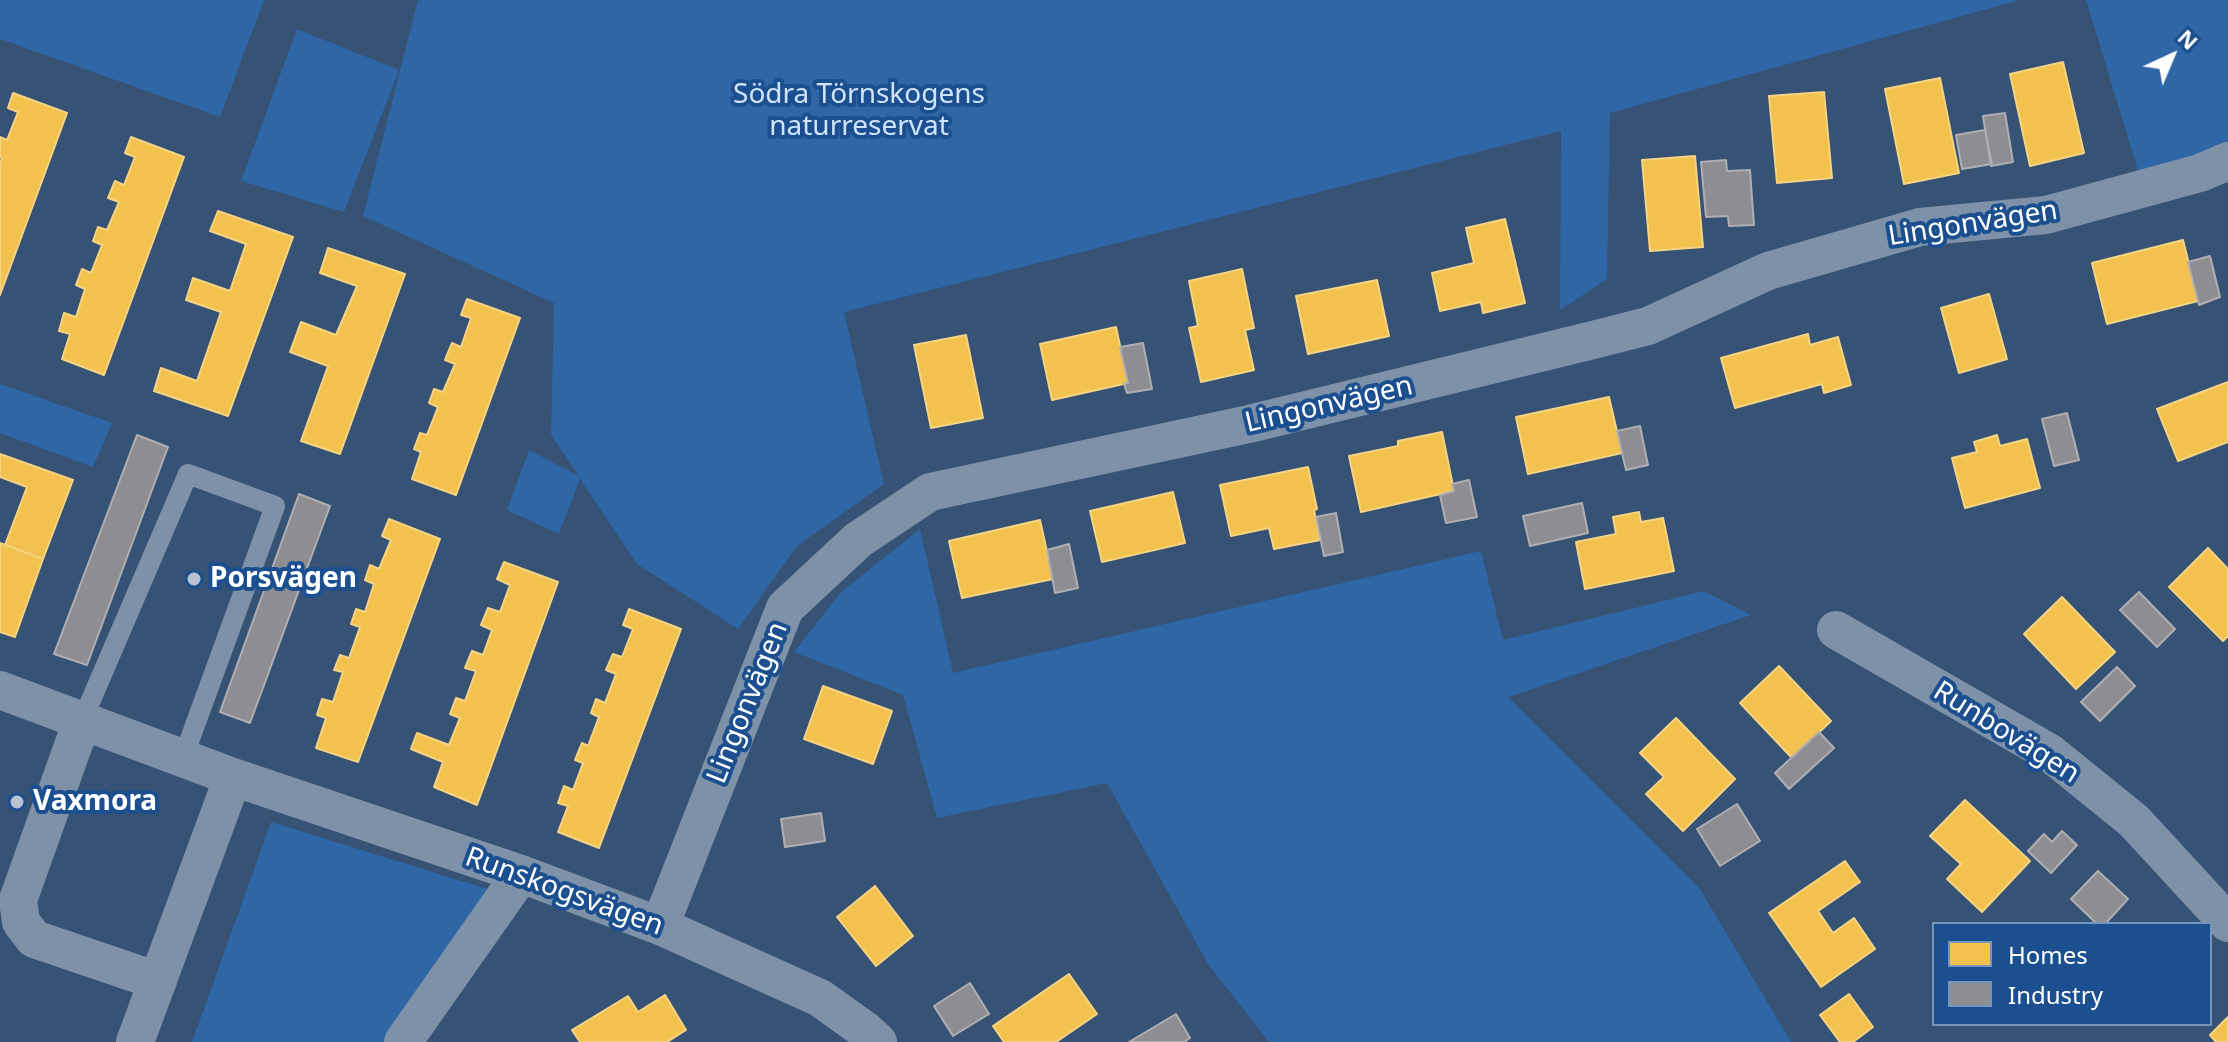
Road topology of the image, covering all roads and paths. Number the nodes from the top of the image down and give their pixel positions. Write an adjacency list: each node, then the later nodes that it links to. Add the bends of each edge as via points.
1 (2228, 161): 9 (street, Lingonvägen, via 2046,215 1920,227 1768,271 1648,326 1607,337 1249,424 930,492 858,540 785,608)
2 (1836, 630): 8 (street, Runbovägen, via 2050,753 2134,821)
3 (0, 690): 4 (street)
4 (82, 721): 5 (street); 5 (lane, via 188,474 217,484 275,506); 10 (street, via 18,900 21,922 34,939)
5 (183, 758): 6 (street)
6 (233, 777): 7 (street, Runskogsvägen); 10 (street)
7 (521, 874): 9 (street, Runskogsvägen); 12 (street)
8 (2228, 923)
9 (660, 926): 13 (street, Runskogsvägen, via 820,998)
10 (158, 981): 11 (street)
11 (135, 1042)
12 (403, 1042)
13 (878, 1042)

